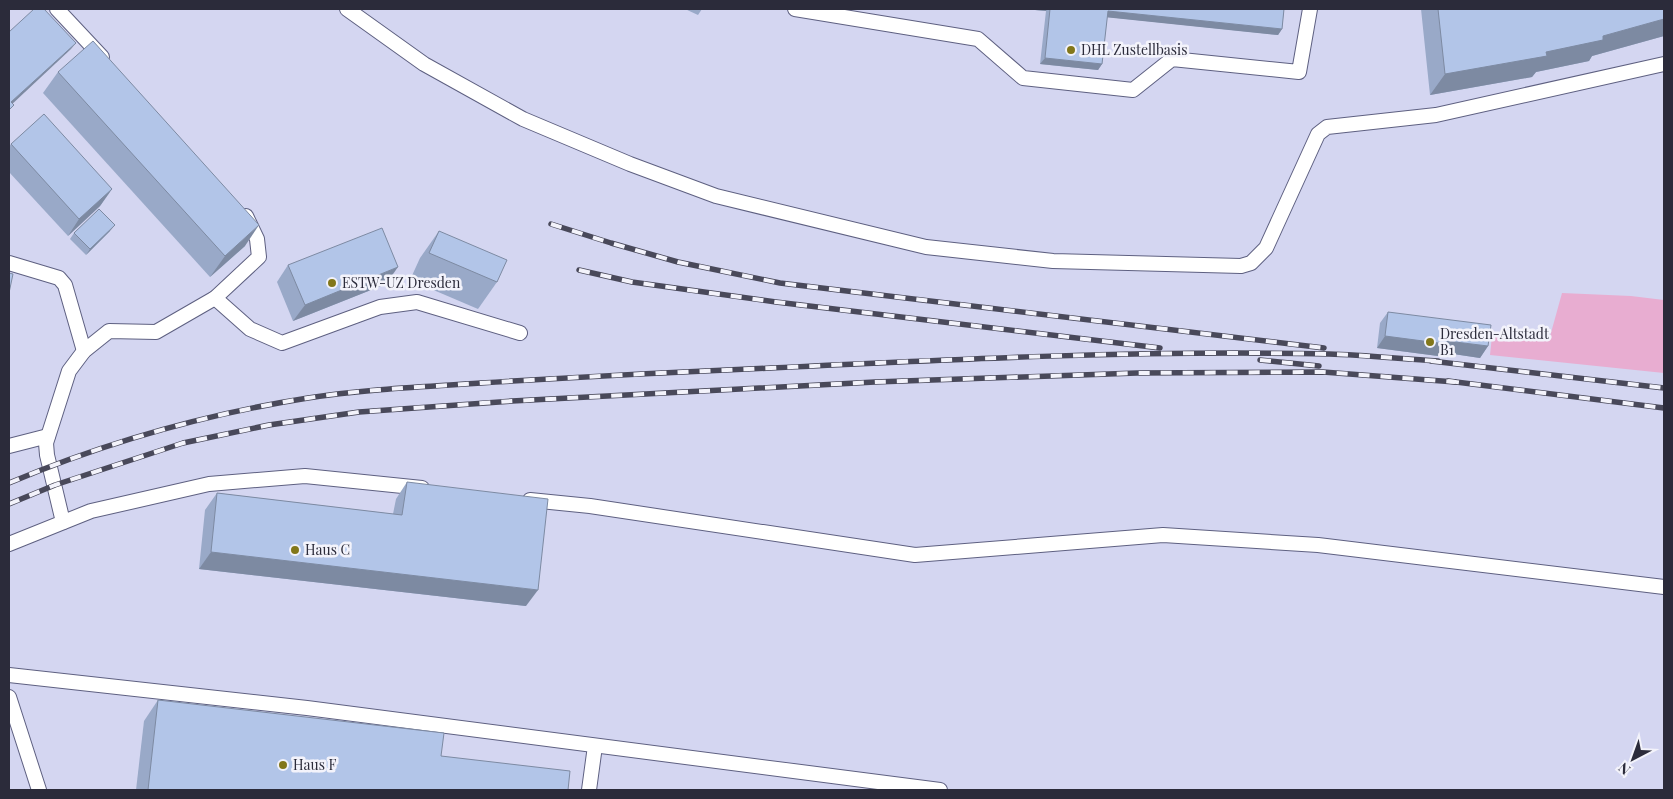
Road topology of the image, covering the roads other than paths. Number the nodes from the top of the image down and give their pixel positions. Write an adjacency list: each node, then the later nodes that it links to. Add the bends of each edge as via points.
1 (57, 9): 6 (lane)
2 (347, 9): 5 (lane, via 424,64 523,119 716,196 926,247 1053,261 1241,266 1251,263 1266,248 1318,134 1327,127 1436,115)
3 (795, 9): 4 (lane, via 978,38 1023,78 1133,90 1172,59 1299,72)
4 (1310, 9)
5 (1664, 64)
6 (111, 67)
7 (238, 205): 9 (lane, via 257,239 259,257)
8 (9, 263): 11 (lane, via 59,278)
9 (215, 298): 10 (lane, via 250,329 282,343 380,307 417,302); 11 (lane, via 156,332 109,331)
10 (520, 333)
11 (84, 351): 12 (lane, via 69,371)
12 (48, 436): 13 (lane); 16 (lane, via 47,455)
13 (9, 446)
14 (432, 489): 16 (lane, via 305,476 209,484 91,511)
15 (521, 499): 18 (lane, via 590,506 915,555 1163,536 1318,545)
16 (63, 522): 17 (lane)
17 (9, 544)
18 (1664, 587)
19 (9, 675): 21 (lane, via 307,708)
20 (9, 697): 22 (lane)
21 (595, 746): 23 (lane); 24 (lane)
22 (39, 790)
23 (589, 790)
24 (940, 790)

